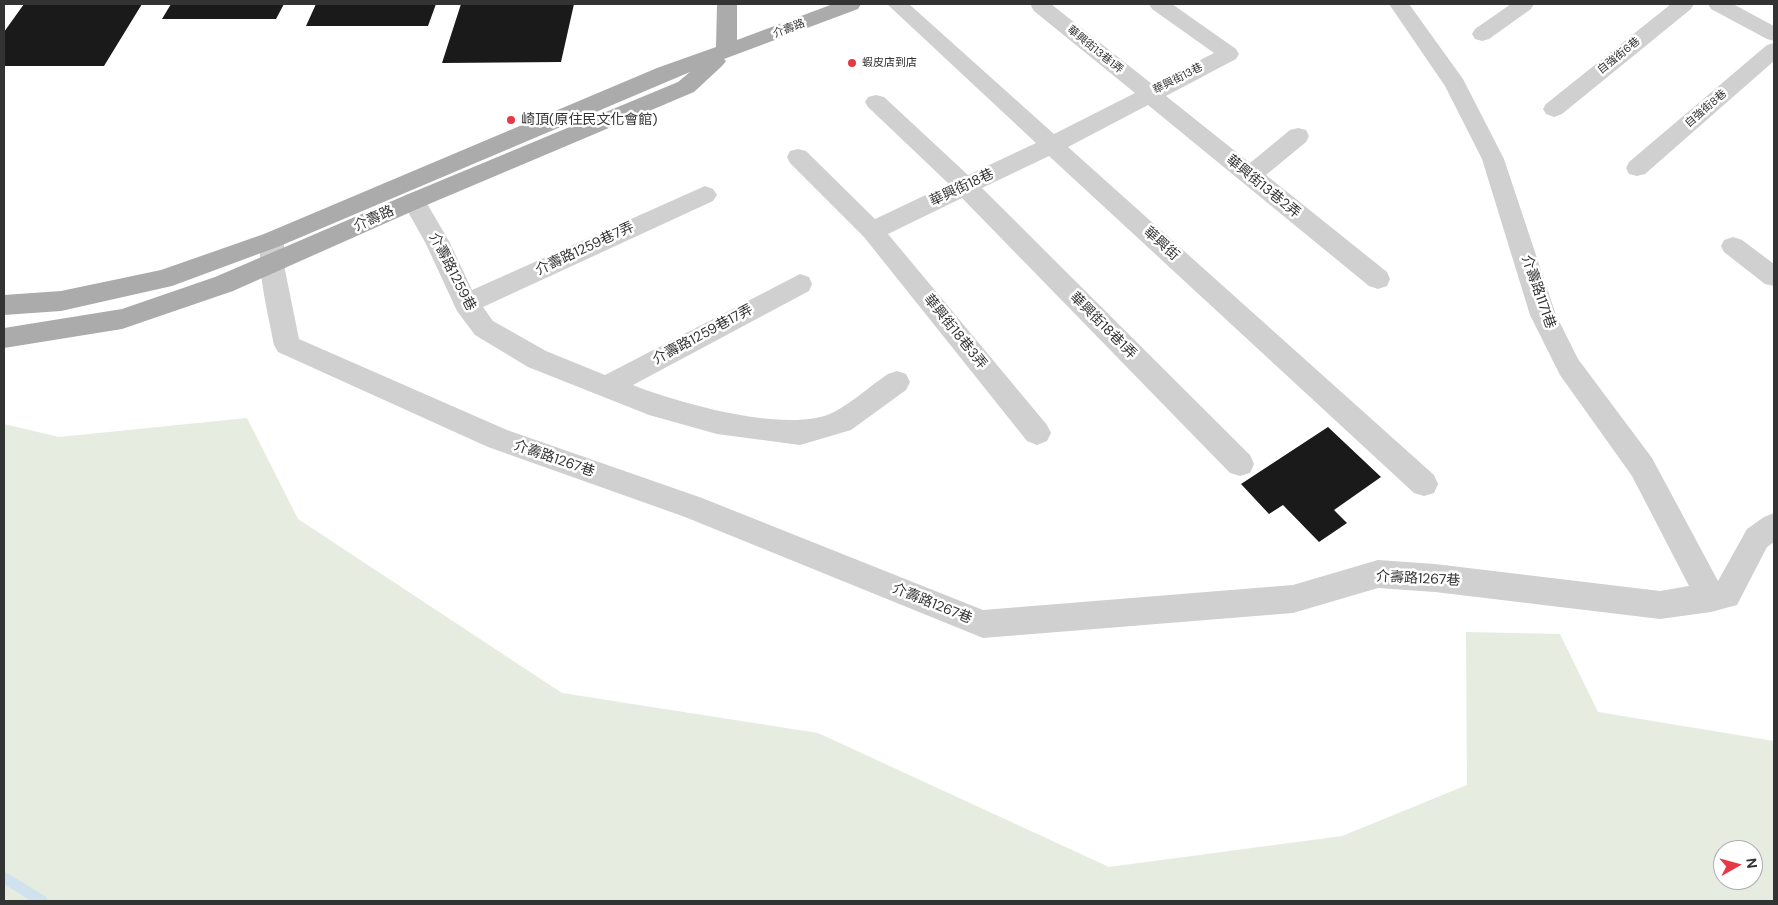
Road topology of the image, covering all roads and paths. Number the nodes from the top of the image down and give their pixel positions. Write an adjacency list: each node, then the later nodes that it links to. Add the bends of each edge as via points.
1 (726, 4): 13 (main road)
2 (851, 4): 13 (main road, 介壽路)
3 (897, 4): 18 (street, 華興街)
4 (1159, 4): 14 (street, 華興街13巷, via 1229,54)
5 (1399, 4): 40 (street, 介壽路1171巷, via 1455,84 1493,159 1543,315 1569,367 1642,467)
6 (1524, 4): 10 (street)
7 (1684, 4): 16 (street, 自強街6巷)
8 (1718, 4): 11 (street)
9 (1041, 6): 14 (street, 華興街13巷1弄)
10 (1482, 34)
11 (1774, 34)
12 (1774, 50): 20 (street, 自強街8巷)
13 (726, 52): 24 (main road, 介壽路, via 686,87); 27 (main road, 介壽路, via 665,73)
14 (1149, 94): 18 (street, 華興街13巷); 21 (street, 華興街13巷2弄)
15 (876, 102): 22 (street, 華興街18巷1弄)
16 (1554, 109)
17 (1298, 136): 21 (street)
18 (1052, 145): 22 (street, 華興街18巷); 38 (street, 華興街)
19 (798, 157): 25 (street, 華興街18巷3弄)
20 (1637, 168)
21 (1250, 176): 29 (street, 華興街13巷2弄)
22 (966, 187): 25 (street, 華興街18巷); 37 (street, 華興街18巷1弄)
23 (705, 195): 31 (street, 介壽路1259巷7弄)
24 (414, 201): 27 (main road, 介壽路); 31 (street, 介壽路1259巷)
25 (872, 231): 36 (street, 華興街18巷3弄)
26 (1733, 246): 28 (street)
27 (272, 252): 32 (main road, 介壽路, via 61,302); 33 (main road, 介壽路, via 224,284 122,319); 40 (street, 介壽路1267巷, via 287,346 498,439 692,507 983,624 1293,599 1378,574 1660,605)
28 (1774, 277)
29 (1378, 278)
30 (800, 284): 35 (street, 介壽路1259巷17弄)
31 (466, 304): 35 (street, 介壽路1259巷, via 484,328 537,359)
32 (4, 305)
33 (4, 338)
34 (897, 382): 35 (street, 介壽路1259巷, via 842,422 800,433 717,423 658,407)
35 (606, 386)
36 (1038, 433)
37 (1240, 464)
38 (1424, 484)
39 (1774, 526): 40 (street, 介壽路1267巷, via 1757,538 1726,595)
40 (1711, 598)

